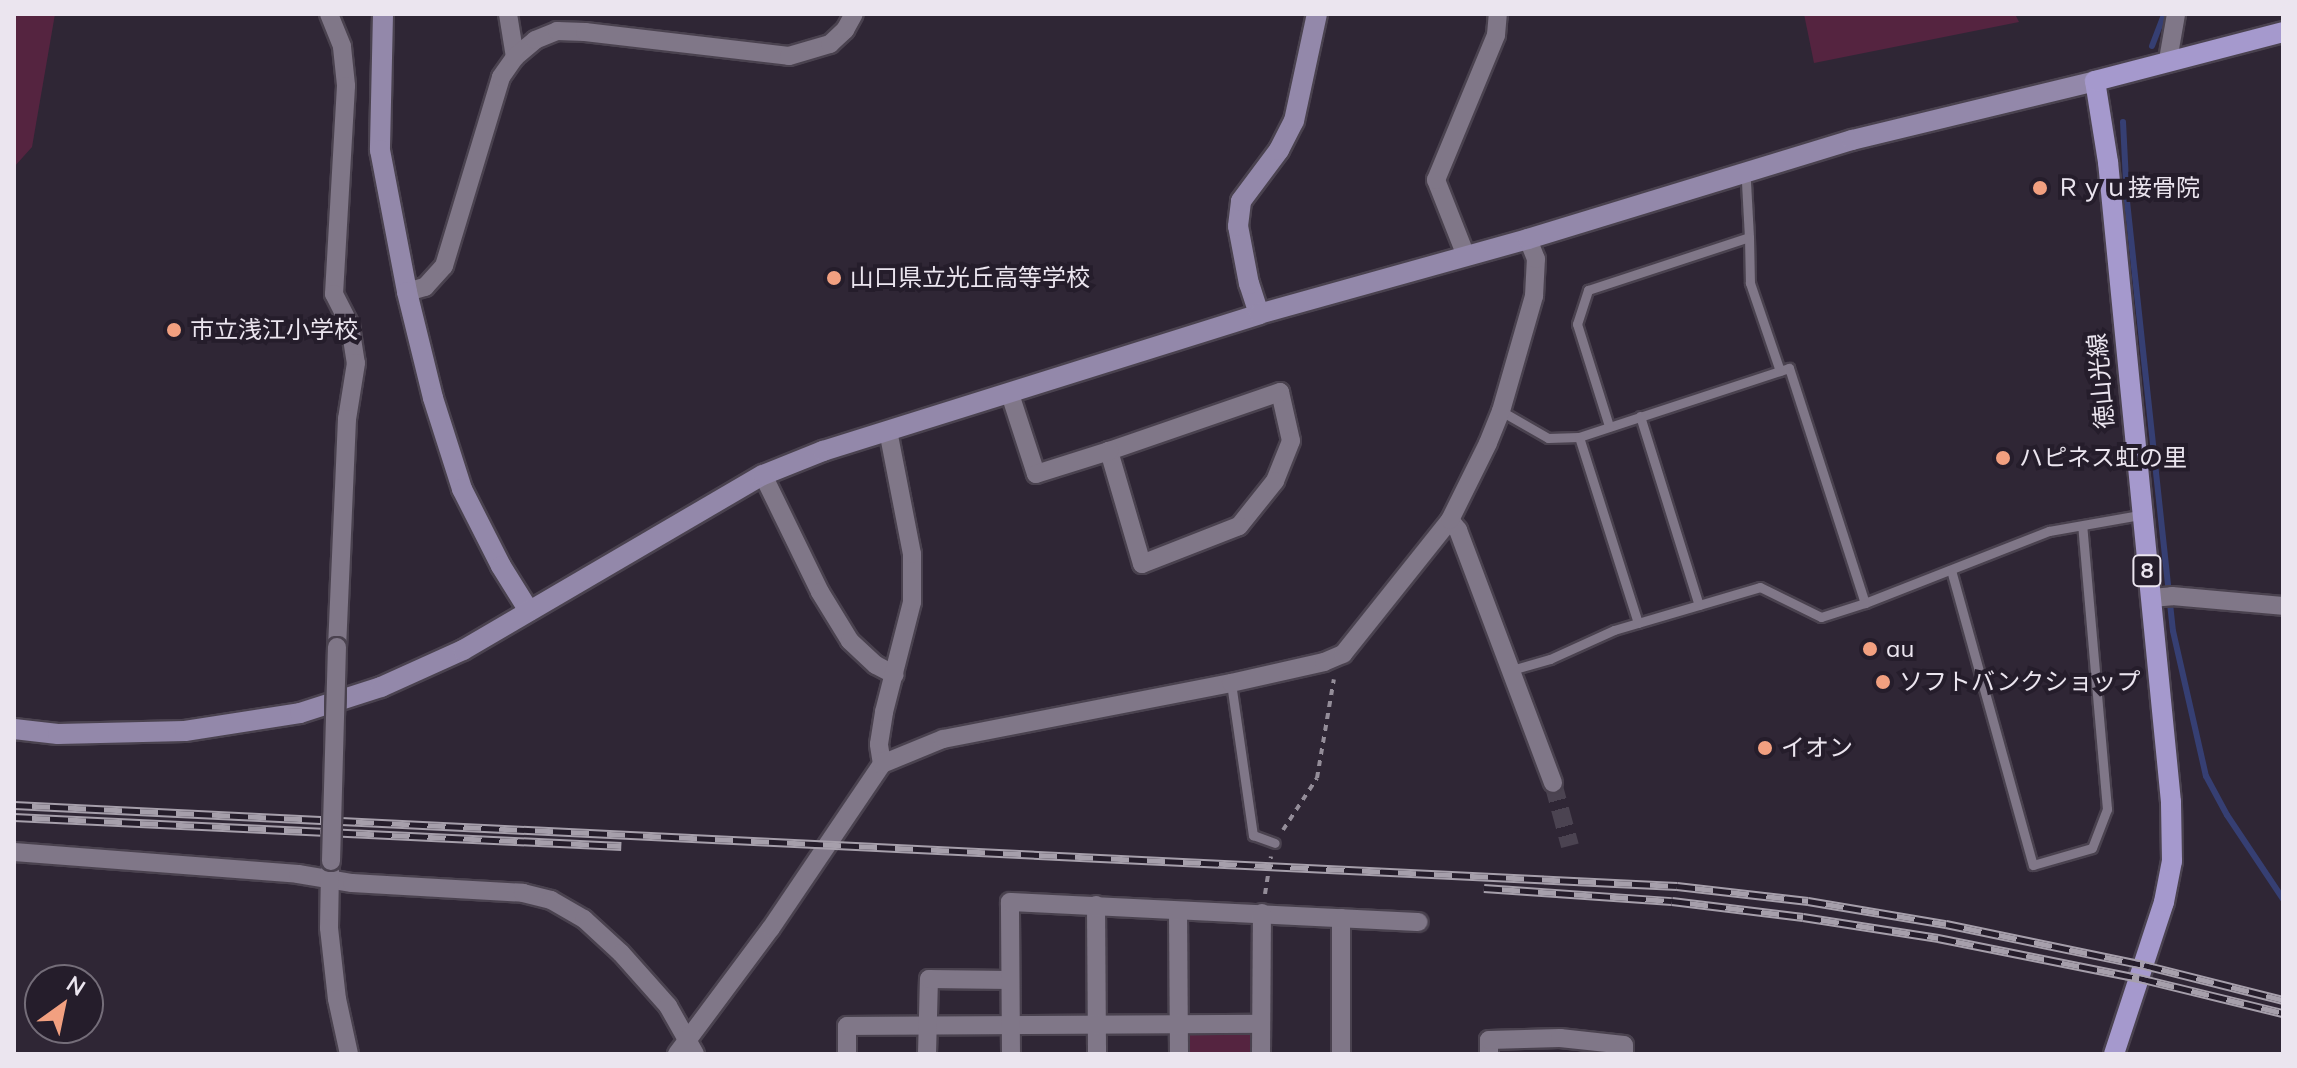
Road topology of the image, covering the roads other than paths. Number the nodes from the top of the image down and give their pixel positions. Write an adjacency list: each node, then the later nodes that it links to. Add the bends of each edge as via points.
1 (329, 14): 45 (street, bridge, via 342,47 346,86 334,294 350,326 356,363 347,419)
2 (383, 14): 16 (street, via 380,150)
3 (508, 14): 9 (street)
4 (854, 14): 9 (street, via 830,44 789,56 557,31)
5 (1317, 14): 17 (street, via 1294,121 1241,201 1238,226)
6 (1498, 14): 15 (street, via 1496,35 1436,180)
7 (2176, 14): 10 (street)
8 (2283, 32): 10 (main road)
9 (515, 57): 16 (street, via 501,77 444,266 425,287)
10 (2168, 60): 11 (main road)
11 (2095, 81): 14 (street, via 1852,140); 27 (main road, 徳山光線 / 8, via 2108,162)
12 (1746, 182): 13 (lane)
13 (1749, 237): 18 (lane, via 1750,283); 22 (lane, via 1588,290 1577,324)
14 (1528, 239): 15 (street); 20 (street, via 1536,259 1534,296)
15 (1466, 256): 17 (street)
16 (407, 292): 35 (street, via 462,489)
17 (1259, 314): 19 (street)
18 (1780, 371): 21 (lane); 32 (lane, via 1789,368)
19 (1010, 394): 23 (street); 25 (street, via 1036,474)
20 (1501, 411): 24 (lane, via 1548,438); 28 (street)
21 (1640, 416): 22 (lane); 33 (lane)
22 (1609, 426): 24 (lane)
23 (888, 431): 26 (street); 38 (street, via 912,554 912,602)
24 (1579, 437): 36 (lane)
25 (1109, 451): 25 (street, via 1280,392 1291,441 1275,481 1239,526 1142,564)
26 (763, 475): 35 (street); 38 (street, via 850,641)
27 (2140, 515): 29 (lane); 31 (main road, 徳山光線 / 8)
28 (1450, 520): 37 (street); 39 (street, via 1343,654)
29 (2082, 526): 30 (lane, via 2049,531); 30 (lane, via 2107,809 2092,848 2033,865)
30 (1951, 570): 32 (lane)
31 (2151, 598): 34 (street); 68 (main road, 徳山光線 / 8, via 2168,754 2172,861 2164,902)
32 (1865, 603): 33 (lane, via 1821,617 1760,587)
33 (1699, 605): 36 (lane)
34 (2283, 606)
35 (529, 611): 40 (street, via 463,650 381,687 300,713 185,731 58,734)
36 (1638, 623): 37 (lane)
37 (1508, 671): 42 (street)
38 (895, 675): 41 (street, via 879,744)
39 (1231, 683): 41 (street, via 943,739); 43 (lane, via 1253,835)
40 (14, 729)
41 (882, 764): 57 (street)
42 (1553, 783)
43 (1275, 843)
44 (14, 852): 45 (street, via 298,874)
45 (330, 870): 57 (street, via 462,892 523,893 551,900 584,919 621,953 668,1006); 58 (street, via 337,999)
46 (1096, 905): 47 (street); 51 (street, via 1010,902); 54 (street)
47 (1178, 911): 48 (street); 52 (street)
48 (1262, 913): 49 (street); 53 (street)
49 (1341, 918): 50 (street); 65 (street)
50 (1419, 922)
51 (1010, 980): 55 (street); 56 (street, via 929,979)
52 (1179, 1024): 53 (street); 54 (street); 63 (street)
53 (1261, 1024): 64 (street)
54 (1098, 1026): 55 (street); 62 (street)
55 (1011, 1027): 56 (street); 61 (street)
56 (927, 1028): 59 (street, via 847,1026); 60 (street)
57 (687, 1050)
58 (349, 1054)
59 (847, 1054)
60 (927, 1054)
61 (1011, 1054)
62 (1097, 1054)
63 (1179, 1054)
64 (1261, 1054)
65 (1341, 1054)
66 (1489, 1054): 67 (street, via 1489,1040 1560,1038 1624,1045)
67 (1624, 1054)
68 (2114, 1054)

